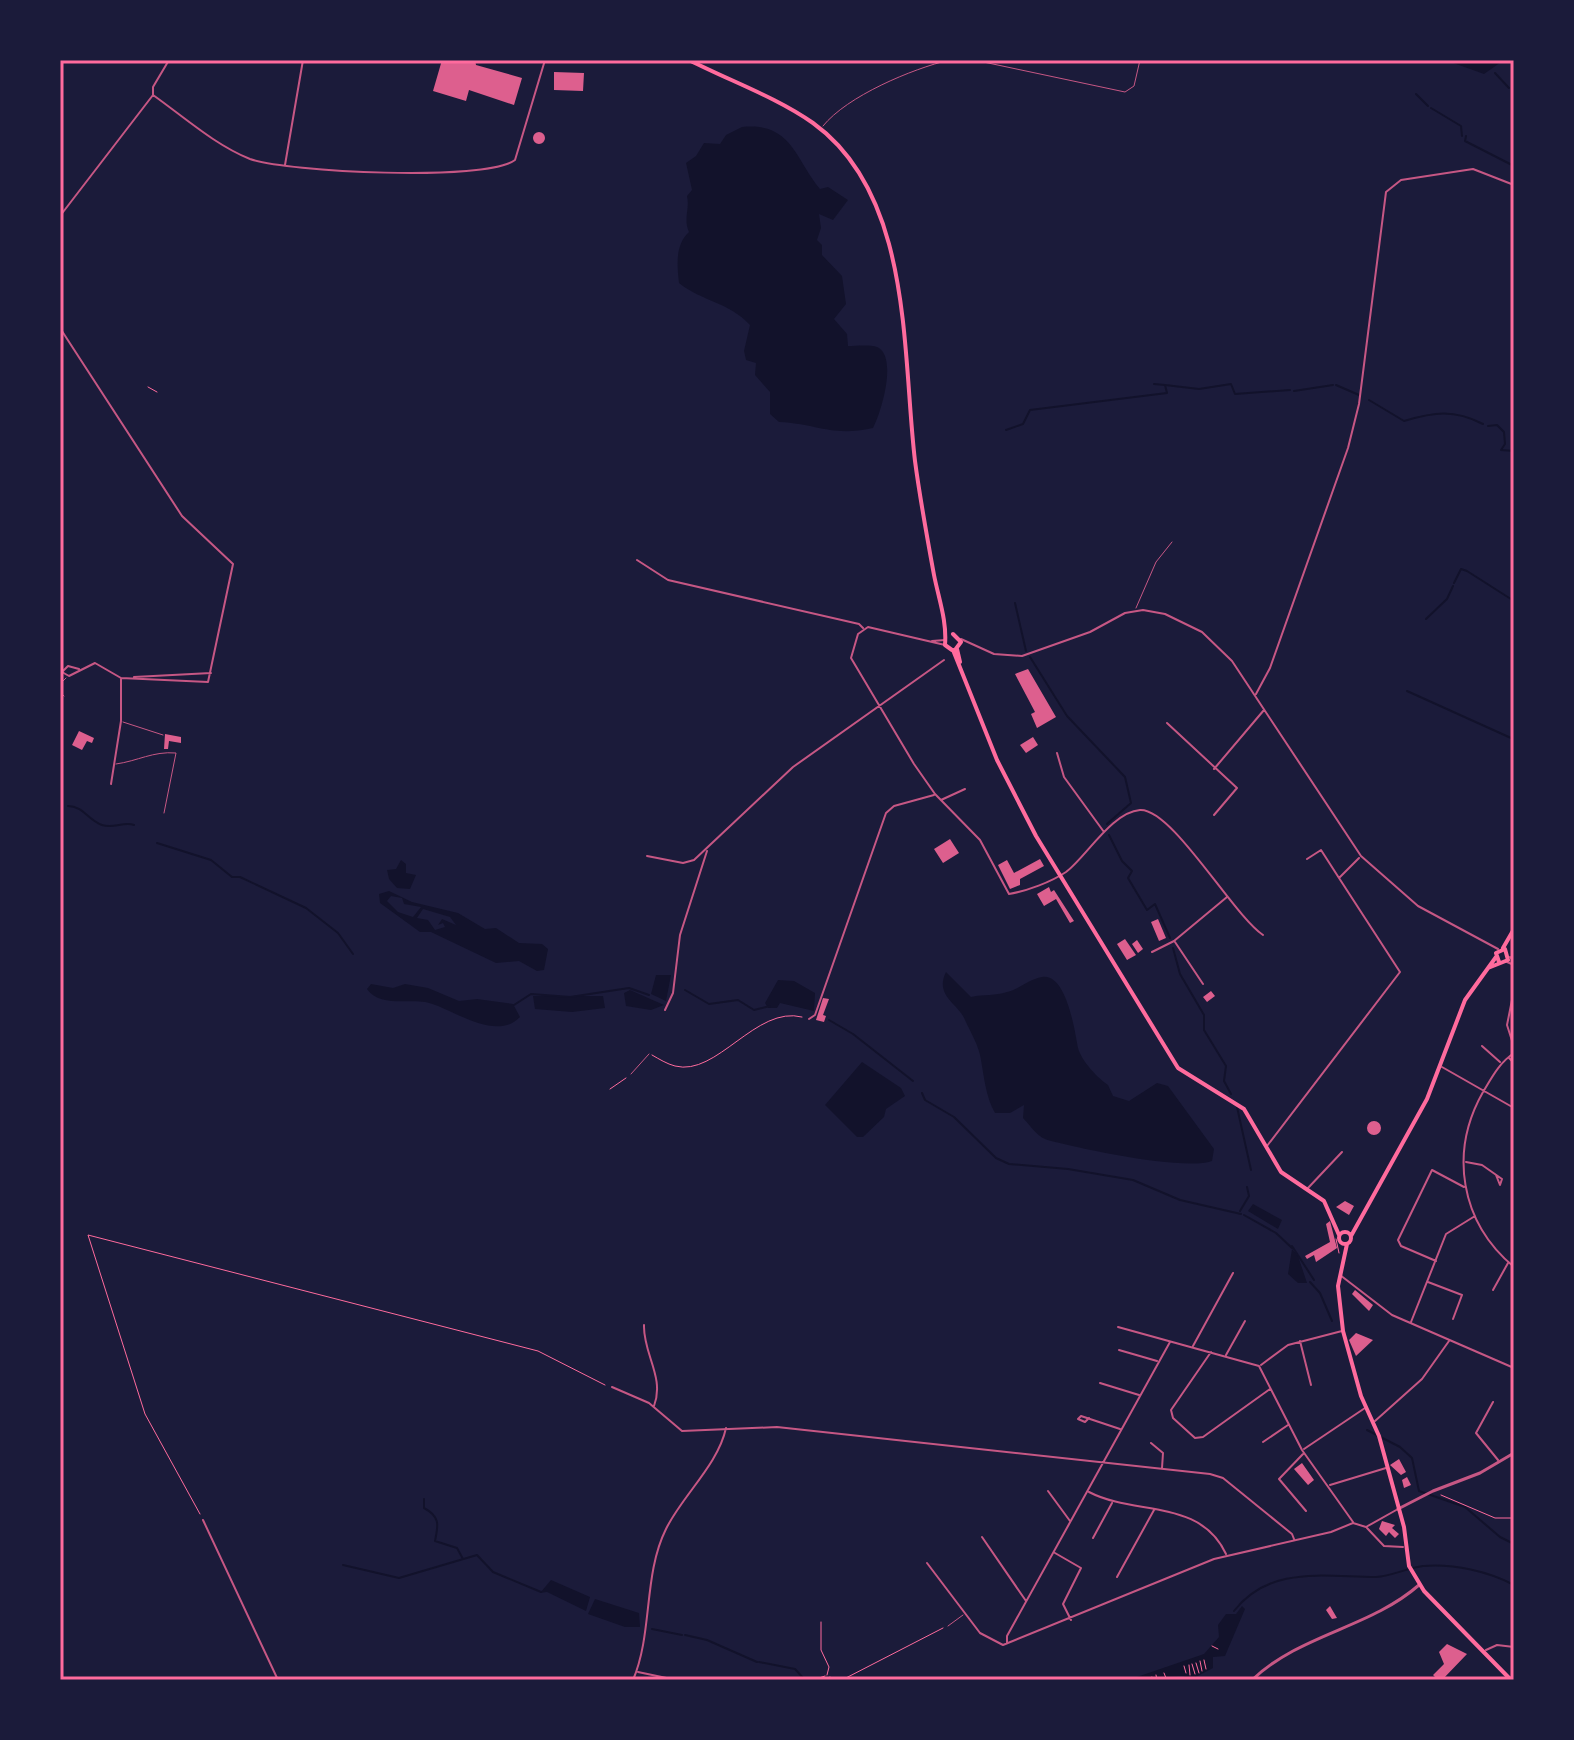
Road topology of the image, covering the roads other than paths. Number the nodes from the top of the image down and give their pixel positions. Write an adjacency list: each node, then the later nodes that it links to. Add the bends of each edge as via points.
1 (169, 60): 8 (street)
2 (303, 60): 10 (street)
3 (545, 60): 10 (street, via 520,153 505,166 412,173)
4 (689, 60): 18 (main road, via 811,122 850,159 876,204 895,277 920,491)
5 (949, 60): 9 (lane, via 916,69 836,111)
6 (974, 60): 7 (lane, via 1125,92 1134,86)
7 (1140, 60)
8 (153, 95): 10 (street, via 230,149 271,166); 12 (street)
9 (823, 126)
10 (285, 166)
11 (1514, 185): 28 (street, via 1473,169 1401,180 1386,192 1368,350 1348,448 1270,668)
12 (60, 216)
13 (60, 328): 22 (street, via 182,516 233,562)
14 (1172, 542): 16 (lane, via 1156,562)
15 (637, 560): 17 (street, via 668,580 859,624)
16 (1135, 611): 19 (street, via 1022,656 994,654 973,643); 28 (street, via 1165,614 1202,632 1227,655)
17 (863, 630): 18 (street); 30 (street, via 851,658)
18 (948, 639): 19 (main road); 19 (main road)
19 (958, 646): 49 (main road, via 963,674 997,760)
20 (944, 660): 30 (street)
21 (79, 669): 23 (street); 23 (street, via 66,666 62,672); 24 (street, via 100,664)
22 (212, 673): 25 (street); 25 (street, via 204,683)
23 (68, 676): 26 (lane)
24 (121, 678): 25 (street); 32 (street)
25 (133, 678)
26 (60, 684)
27 (60, 692): 29 (lane)
28 (1255, 695): 31 (street)
29 (64, 696)
30 (881, 706): 40 (street); 45 (street, via 793,767)
31 (1265, 709): 37 (street); 47 (street)
32 (121, 721): 34 (lane); 36 (street)
33 (1167, 723): 37 (street)
34 (163, 735)
35 (1057, 753): 44 (street, via 1064,777)
36 (113, 764): 38 (street); 42 (lane, via 151,752 176,753)
37 (1214, 769): 43 (street, via 1237,788)
38 (111, 784)
39 (965, 789): 41 (street)
40 (935, 794): 41 (street); 60 (street, via 886,813 815,1015)
41 (941, 800): 49 (street, via 980,840 1009,894)
42 (164, 813)
43 (1214, 815)
44 (1104, 833): 49 (street); 51 (street, via 1132,813 1154,814 1197,856)
45 (708, 850): 46 (street, via 687,863); 59 (street, via 680,935 673,993)
46 (647, 856)
47 (1361, 856): 50 (street); 56 (street, via 1418,906)
48 (1307, 859): 50 (street, via 1321,850)
49 (1059, 875): 72 (main road, via 1178,1068 1244,1109)
50 (1339, 878): 72 (street, via 1400,972)
51 (1227, 897): 53 (street); 54 (street)
52 (1513, 931): 56 (main road)
53 (1263, 935)
54 (1174, 941): 55 (street); 57 (street)
55 (1152, 952)
56 (1504, 957): 68 (main road, via 1482,972 1458,1014)
57 (1203, 984)
58 (1512, 1000): 62 (street, via 1507,1025)
59 (665, 1010)
60 (809, 1019)
61 (1482, 1046): 66 (street)
62 (1514, 1047)
63 (1514, 1053): 65 (street)
64 (649, 1054): 69 (lane)
65 (1509, 1057): 66 (street); 67 (street)
66 (1501, 1063): 70 (street)
67 (1514, 1063)
68 (1441, 1066): 70 (street); 80 (main road)
69 (631, 1074)
70 (1485, 1089): 71 (street); 74 (street, via 1467,1121)
71 (1514, 1108)
72 (1266, 1147): 77 (main road, via 1282,1173)
73 (1342, 1152): 77 (street)
74 (1465, 1162): 75 (street); 76 (street)
75 (1496, 1175)
76 (1465, 1187): 78 (street); 82 (street, via 1432,1170 1398,1240)
77 (1308, 1189): 79 (main road, via 1324,1201)
78 (1475, 1216): 82 (street, via 1448,1231); 83 (street)
79 (1337, 1230): 80 (main road); 80 (main road); 81 (main road)
80 (1348, 1233): 81 (main road)
81 (1344, 1243): 86 (main road)
82 (1436, 1261): 87 (street)
83 (1508, 1262): 84 (street); 88 (street)
84 (1514, 1267)
85 (1233, 1273): 98 (street)
86 (1339, 1274): 91 (street, via 1392,1315); 94 (main road)
87 (1427, 1281): 89 (street, via 1462,1295); 91 (street)
88 (1493, 1290)
89 (1453, 1319)
90 (1245, 1321): 101 (street)
91 (1411, 1323): 96 (street)
92 (644, 1325): 111 (street, via 658,1384)
93 (1118, 1327): 97 (street)
94 (1343, 1331): 95 (street); 112 (main road)
95 (1300, 1340): 103 (street); 106 (street)
96 (1449, 1340): 104 (street); 114 (street, via 1422,1379)
97 (1170, 1342): 98 (street); 102 (street)
98 (1192, 1347): 100 (street)
99 (1119, 1350): 102 (street)
100 (1211, 1352): 101 (street); 108 (street, via 1171,1410 1195,1438)
101 (1226, 1356): 103 (street)
102 (1158, 1361): 109 (street)
103 (1259, 1366): 108 (street)
104 (1514, 1368)
105 (1100, 1383): 109 (street)
106 (1311, 1385)
107 (612, 1387): 111 (street)
108 (1271, 1388): 115 (street)
109 (1140, 1395): 117 (street)
110 (1493, 1402): 122 (street, via 1476,1433)
111 (653, 1407): 116 (street, via 682,1431)
112 (1366, 1407): 114 (main road); 120 (street)
113 (1089, 1418): 117 (street)
114 (1374, 1422): 124 (main road)
115 (1289, 1425): 118 (street); 120 (street)
116 (726, 1427): 123 (street, via 777,1427); 153 (street, via 663,1538)
117 (1122, 1429): 123 (street)
118 (1263, 1442)
119 (1151, 1443): 125 (street, via 1163,1453)
120 (1303, 1452): 126 (street); 132 (street, via 1279,1479)
121 (1514, 1453): 122 (street)
122 (1499, 1461): 131 (street)
123 (1104, 1463): 125 (street); 128 (street)
124 (1386, 1468): 126 (street); 131 (main road)
125 (1162, 1469): 139 (street, via 1223,1478)
126 (1327, 1486): 135 (street)
127 (1048, 1491): 134 (street)
128 (1088, 1491): 129 (street); 134 (street)
129 (1112, 1502): 130 (street); 138 (street)
130 (1154, 1509): 142 (street, via 1195,1520); 144 (street)
131 (1398, 1509): 136 (street); 140 (main road)
132 (1306, 1511)
133 (203, 1520): 154 (street)
134 (1071, 1522): 141 (street)
135 (1353, 1523): 136 (street); 139 (street)
136 (1366, 1527): 140 (street, via 1384,1546)
137 (982, 1537): 146 (street)
138 (1093, 1538)
139 (1294, 1539): 142 (street)
140 (1405, 1546): 145 (main road)
141 (1054, 1553): 146 (street); 148 (street, via 1081,1568 1063,1604)
142 (1226, 1555): 148 (street)
143 (927, 1563): 147 (street)
144 (1117, 1577)
145 (1419, 1585): 152 (main road); 157 (street, via 1396,1603 1290,1650)
146 (1027, 1602): 150 (street, via 1007,1636)
147 (965, 1614): 149 (lane); 150 (street, via 987,1639)
148 (1071, 1620): 150 (street)
149 (948, 1626)
150 (1008, 1645)
151 (1514, 1647): 152 (street, via 1497,1645)
152 (1485, 1651): 158 (main road)
153 (637, 1672): 155 (street); 156 (street)
154 (278, 1680)
155 (633, 1680)
156 (676, 1680)
157 (1252, 1680)
158 (1511, 1680)

